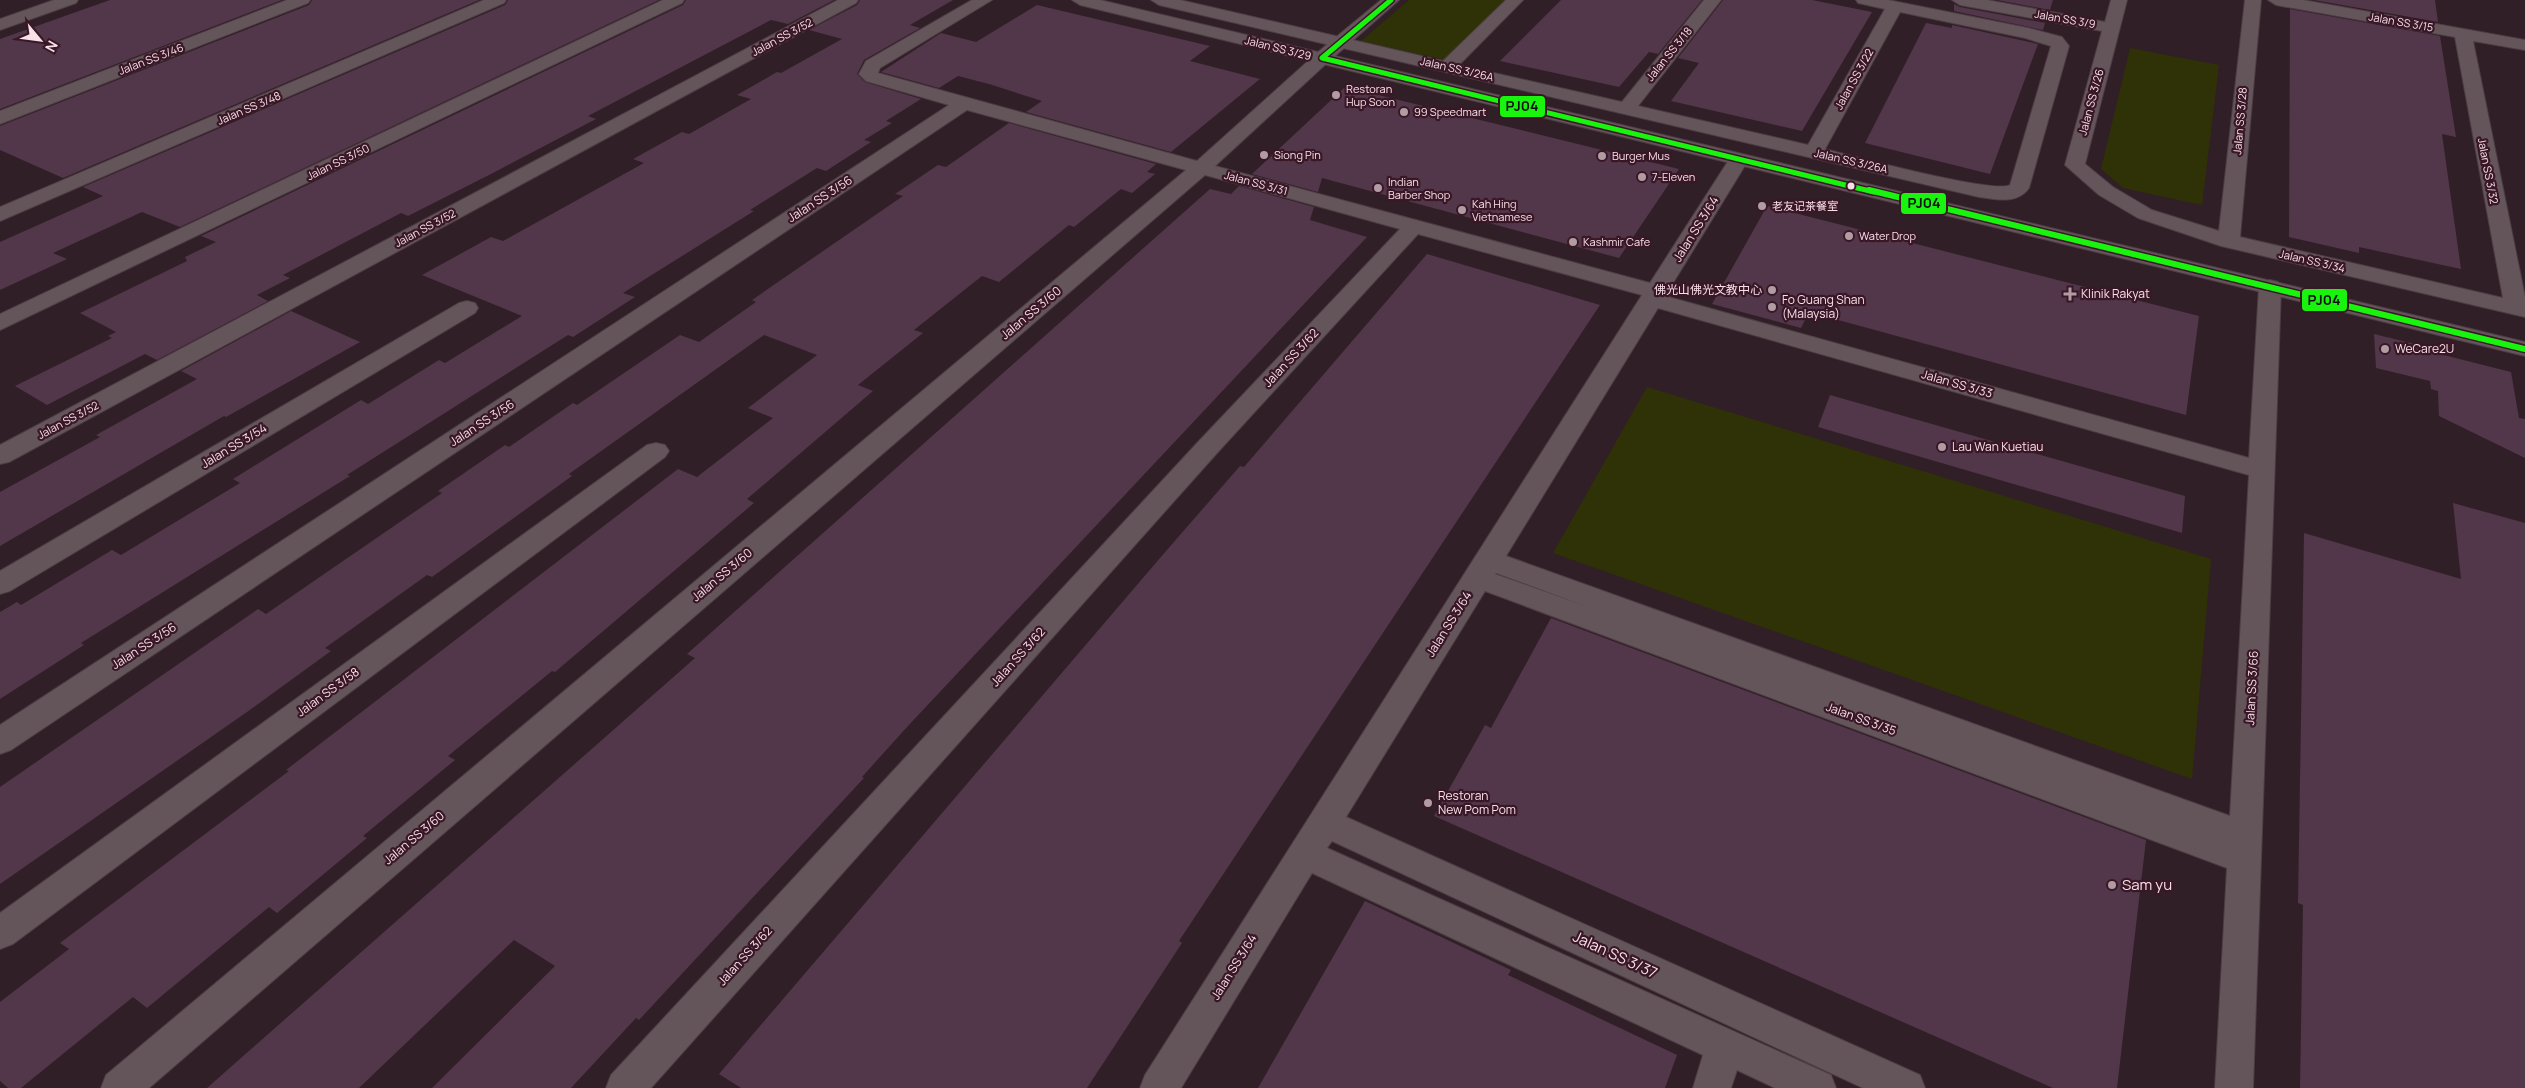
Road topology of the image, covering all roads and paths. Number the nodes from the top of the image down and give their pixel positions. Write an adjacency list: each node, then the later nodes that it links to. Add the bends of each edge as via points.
1 (70, 0): 20 (street)
2 (302, 0): 30 (street, Jalan SS 3/46)
3 (498, 0): 35 (street, Jalan SS 3/48)
4 (676, 0): 42 (street, Jalan SS 3/50)
5 (850, 0): 45 (street, Jalan SS 3/52)
6 (984, 0): 26 (street)
7 (1080, 0): 25 (street, Jalan SS 3/29)
8 (1159, 0): 17 (street, Jalan SS 3/26A)
9 (1391, 0): 23 (street, Jalan SS 3/60)
10 (1515, 0): 27 (street)
11 (1713, 0): 29 (street, Jalan SS 3/18)
12 (1864, 0): 19 (street, Jalan SS 3/26A)
13 (1960, 0): 21 (street, Jalan SS 3/9)
14 (2119, 0): 21 (street, Jalan SS 3/26)
15 (2253, 0): 37 (street, Jalan SS 3/28)
16 (2276, 0): 18 (street, Jalan SS 3/15)
17 (1180, 2): 23 (street, Jalan SS 3/26A)
18 (2331, 5): 22 (street, Jalan SS 3/15)
19 (1895, 6): 31 (street, Jalan SS 3/22); 31 (street, Jalan SS 3/26A, via 2028,33 2056,41 2060,46 2019,188 2009,194 1979,191)
20 (0, 25)
21 (2111, 28): 34 (street, Jalan SS 3/26, via 2075,165)
22 (2463, 34): 24 (street, Jalan SS 3/15); 41 (street, Jalan SS 3/32)
23 (1341, 42): 25 (street, Jalan SS 3/60); 27 (street, Jalan SS 3/26A)
24 (2525, 45)
25 (1322, 58): 32 (street, Jalan SS 3/29); 33 (street, Jalan SS 3/60)
26 (872, 65): 28 (street, Jalan SS 3/31, via 868,70 872,77); 33 (street, Jalan SS 3/31)
27 (1447, 67): 29 (street, Jalan SS 3/26A)
28 (964, 104): 33 (street, Jalan SS 3/31); 49 (street, Jalan SS 3/56)
29 (1626, 109): 31 (street, Jalan SS 3/26A)
30 (0, 118)
31 (1814, 152)
32 (1739, 159): 38 (street, Jalan SS 3/29); 39 (street, Jalan SS 3/64)
33 (1207, 163): 36 (street, Jalan SS 3/31); 39 (street, Jalan SS 3/31, via 1287,180); 55 (street, Jalan SS 3/60)
34 (2106, 192): 37 (street, Jalan SS 3/34, via 2145,214)
35 (0, 215)
36 (1413, 227): 39 (street, Jalan SS 3/31); 56 (street, Jalan SS 3/62, via 1208,447)
37 (2229, 241): 41 (street, Jalan SS 3/34)
38 (2270, 288): 43 (street, Jalan SS 3/29); 46 (street, Jalan SS 3/66)
39 (1657, 291): 46 (street, Jalan SS 3/33); 47 (street, Jalan SS 3/64)
40 (467, 308): 48 (street, Jalan SS 3/54)
41 (2520, 309)
42 (0, 323)
43 (2525, 349)
44 (656, 451): 53 (street, Jalan SS 3/58)
45 (0, 456)
46 (2262, 470): 51 (street, Jalan SS 3/66)
47 (1483, 569): 50 (street, Jalan SS 3/64); 51 (street, Jalan SS 3/35)
48 (0, 584)
49 (0, 741)
50 (1325, 823): 52 (street, Jalan SS 3/64); 60 (street, Jalan SS 3/37)
51 (2245, 848): 61 (street, Jalan SS 3/66)
52 (1305, 854): 54 (street); 57 (street, Jalan SS 3/64)
53 (0, 933)
54 (1725, 1046): 58 (street); 59 (street)
55 (120, 1088)
56 (625, 1088)
57 (1158, 1088)
58 (1712, 1088)
59 (1817, 1088)
60 (1906, 1088)
61 (2234, 1088)

